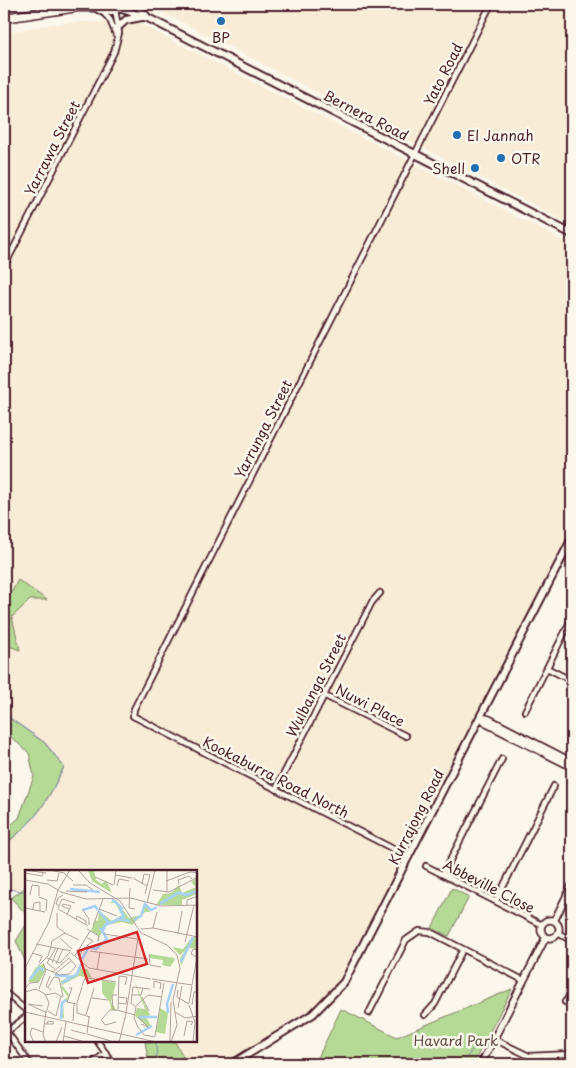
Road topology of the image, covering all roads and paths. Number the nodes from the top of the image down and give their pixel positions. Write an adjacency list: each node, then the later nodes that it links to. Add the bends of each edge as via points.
1 (136, 4): 7 (main road, Bernera Road)
2 (490, 4): 10 (street, Yato Road)
3 (91, 6): 5 (main road); 6 (highway)
4 (117, 7): 5 (main road); 7 (main road, Bernera Road); 8 (street, Yarrawa Street)
5 (103, 12): 9 (street)
6 (4, 18)
7 (145, 18): 8 (main road, via 126,20); 10 (main road, Bernera Road)
8 (118, 27): 9 (street, Yarrawa Street)
9 (117, 37): 12 (street, Yarrawa Street, via 114,52)
10 (414, 153): 11 (main road, Bernera Road); 20 (street, Yarrunga Street)
11 (572, 234)
12 (4, 267)
13 (572, 538): 21 (main road, Kurrajong Road)
14 (380, 593): 18 (street, Wulbanga Street, via 372,602)
15 (572, 618): 16 (street)
16 (547, 668): 17 (street); 19 (street)
17 (572, 681)
18 (323, 695): 22 (street, Nuwi Place); 27 (street, Wulbanga Street)
19 (525, 711)
20 (133, 716): 27 (street, Kookaburra Road North)
21 (481, 717): 24 (street); 25 (street, via 487,724); 28 (main road, Kurrajong Road)
22 (406, 736)
23 (502, 759): 30 (street)
24 (572, 762)
25 (572, 767)
26 (554, 786): 32 (street)
27 (276, 789): 28 (street, Kookaburra Road North)
28 (409, 856): 56 (main road, Kurrajong Road, via 358,958 337,991 313,1014)
29 (426, 866): 30 (street, Abbeville Close)
30 (443, 874): 32 (street, Abbeville Close)
31 (572, 885): 33 (street)
32 (496, 901): 34 (street, Abbeville Close)
33 (554, 921): 34 (street, via 548,920); 35 (street, via 559,927)
34 (542, 926): 36 (street, via 541,931)
35 (558, 933): 36 (street, via 554,937); 37 (street)
36 (546, 937): 39 (street)
37 (572, 940)
38 (463, 949): 39 (street); 44 (street, via 430,932 412,934); 45 (street, via 435,1004)
39 (523, 980): 48 (street)
40 (4, 992): 43 (street)
41 (572, 993): 42 (street)
42 (565, 1002)
43 (25, 1009)
44 (369, 1013)
45 (425, 1015)
46 (25, 1018): 47 (street)
47 (5, 1033): 53 (street)
48 (494, 1039): 52 (street, via 526,1055); 57 (street)
49 (99, 1043): 50 (street)
50 (106, 1053): 54 (street); 55 (street)
51 (572, 1054): 52 (street)
52 (542, 1056): 58 (street)
53 (30, 1064)
54 (91, 1064)
55 (113, 1064)
56 (232, 1064)
57 (481, 1064)
58 (543, 1064)

